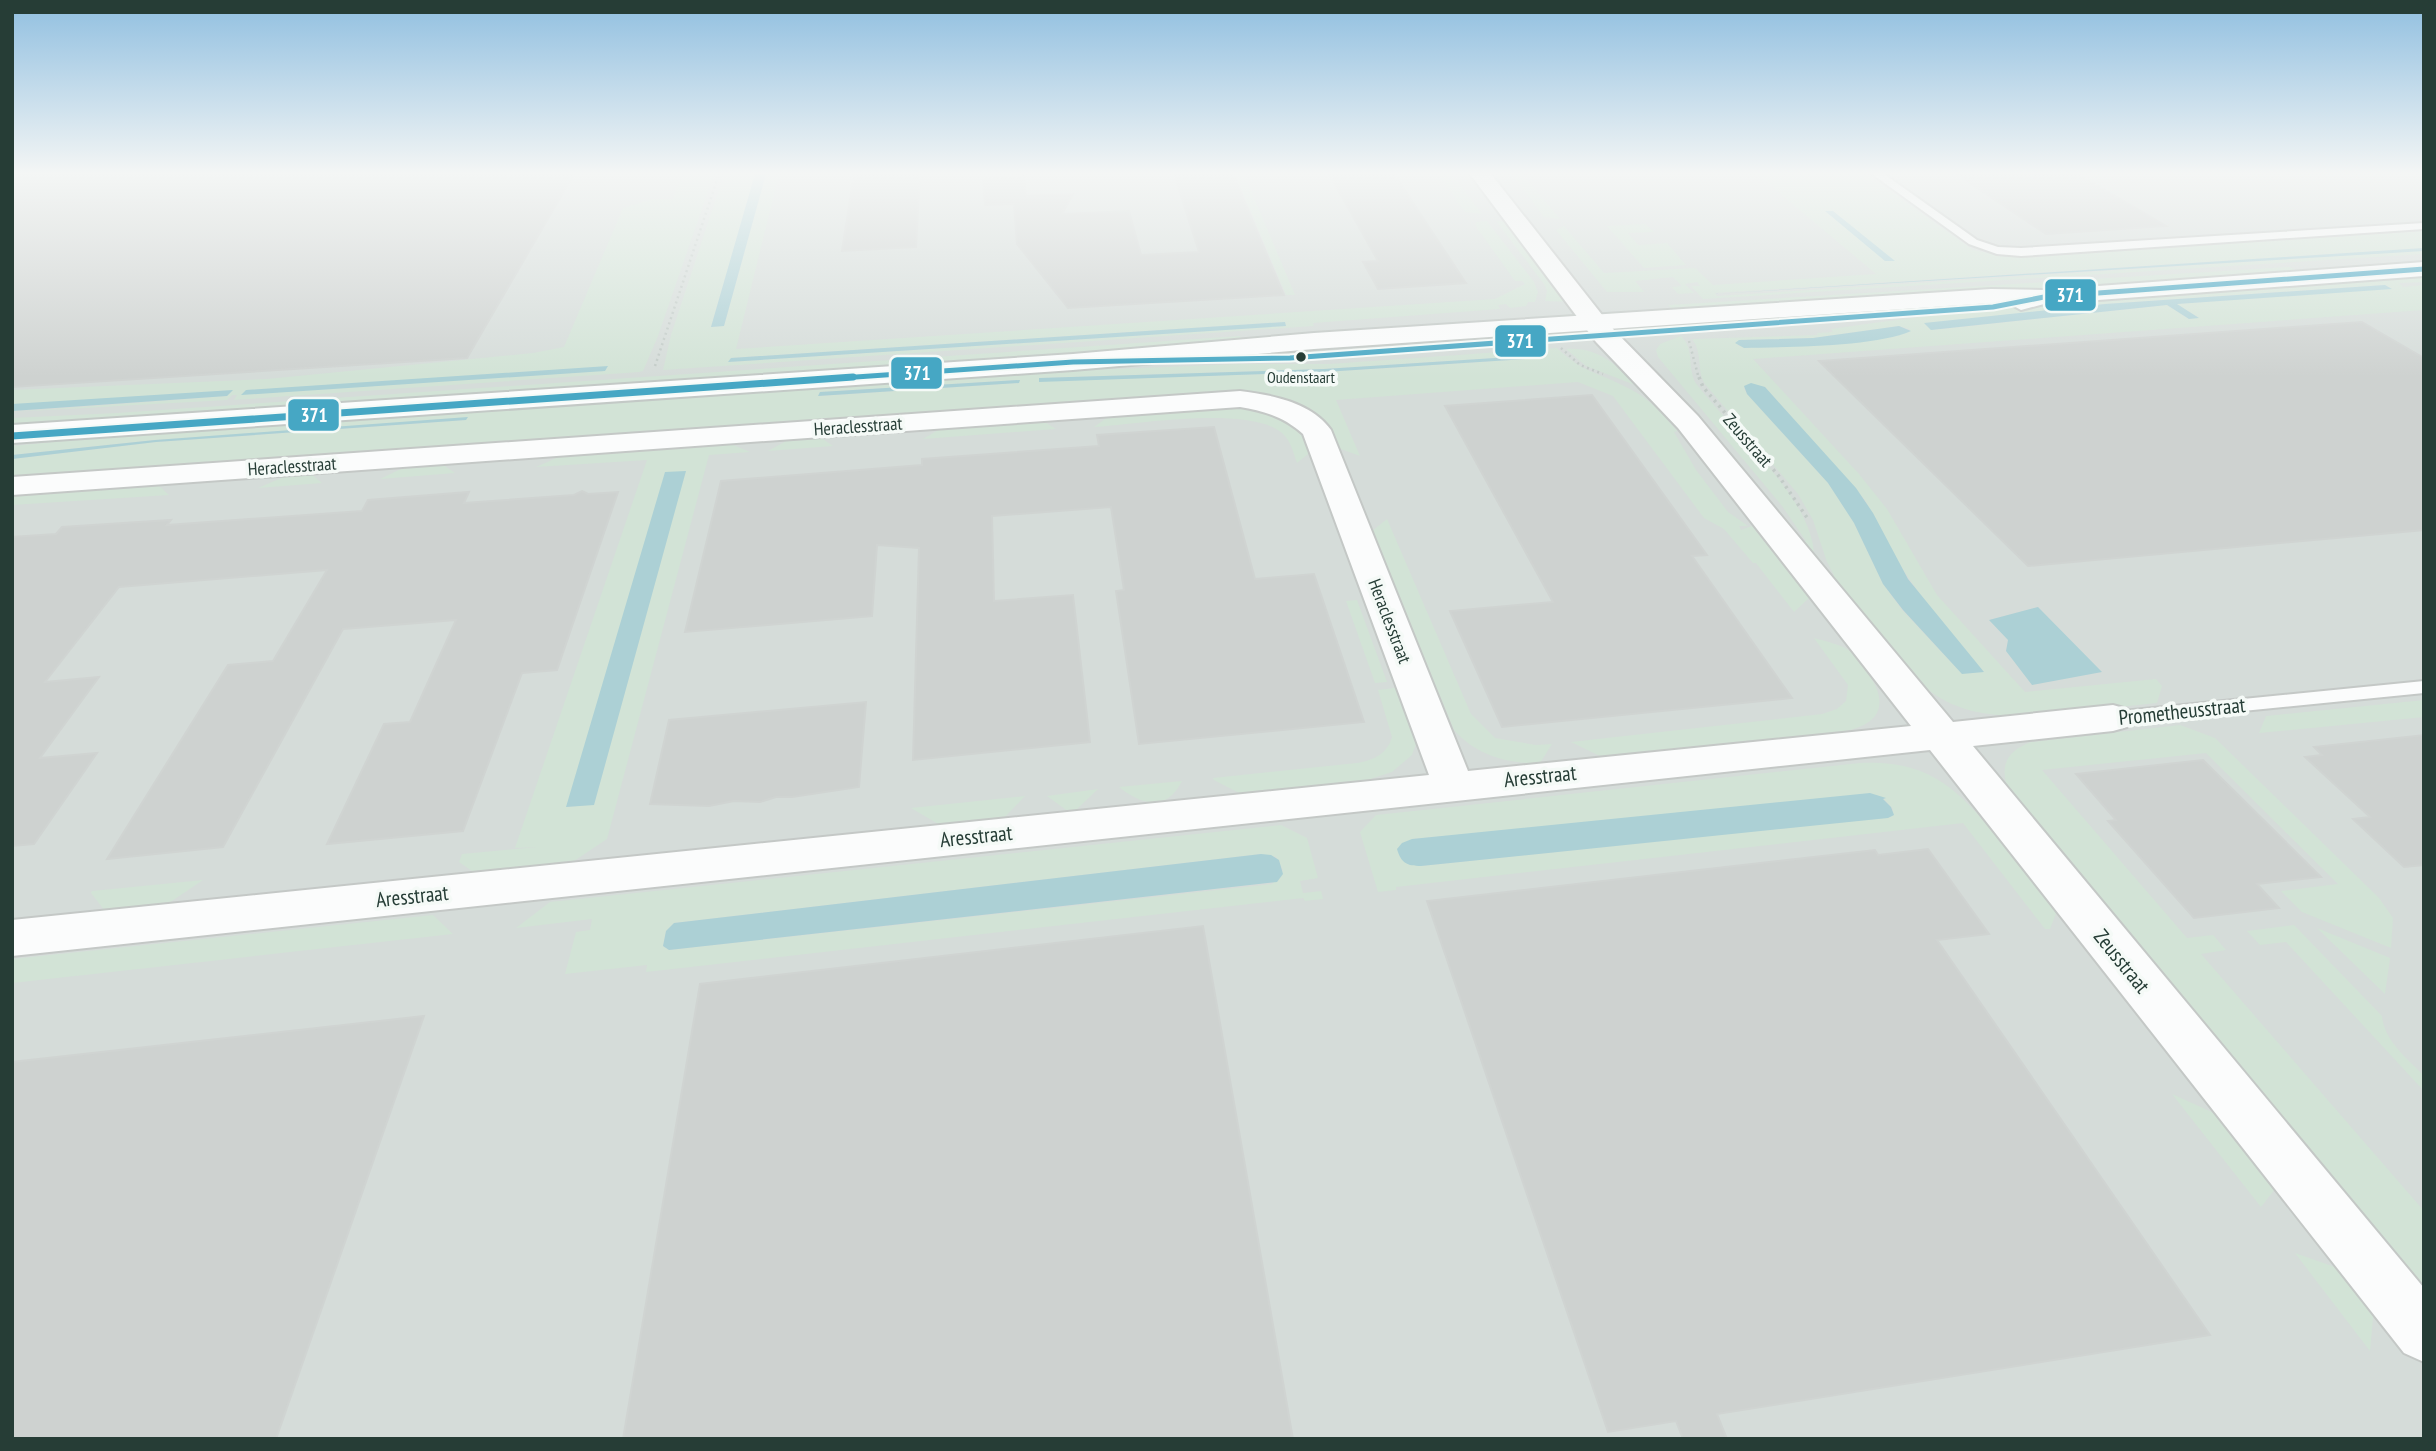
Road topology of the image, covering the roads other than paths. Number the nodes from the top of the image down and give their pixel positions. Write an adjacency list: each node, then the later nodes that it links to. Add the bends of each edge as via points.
1 (1539, 242): 7 (street)
2 (1558, 242): 7 (street, via 1600,291)
3 (1973, 242): 4 (lane, via 2021,252)
4 (2180, 242)
5 (2424, 269): 6 (street)
6 (2044, 297): 7 (street, via 1991,296); 7 (street, via 1993,307 1680,330)
7 (1615, 328): 8 (street, via 1290,358 1073,362); 12 (street, Zeusstraat)
8 (12, 435)
9 (12, 486): 13 (street, Heraclesstraat, via 1240,399 1265,402 1287,408 1316,430)
10 (2424, 687): 11 (lane, Prometheusstraat)
11 (2113, 718): 12 (street, Prometheusstraat)
12 (1939, 735): 13 (street, Aresstraat); 15 (street, Zeusstraat)
13 (1453, 785): 14 (street, Aresstraat)
14 (12, 938)
15 (2424, 1334)

